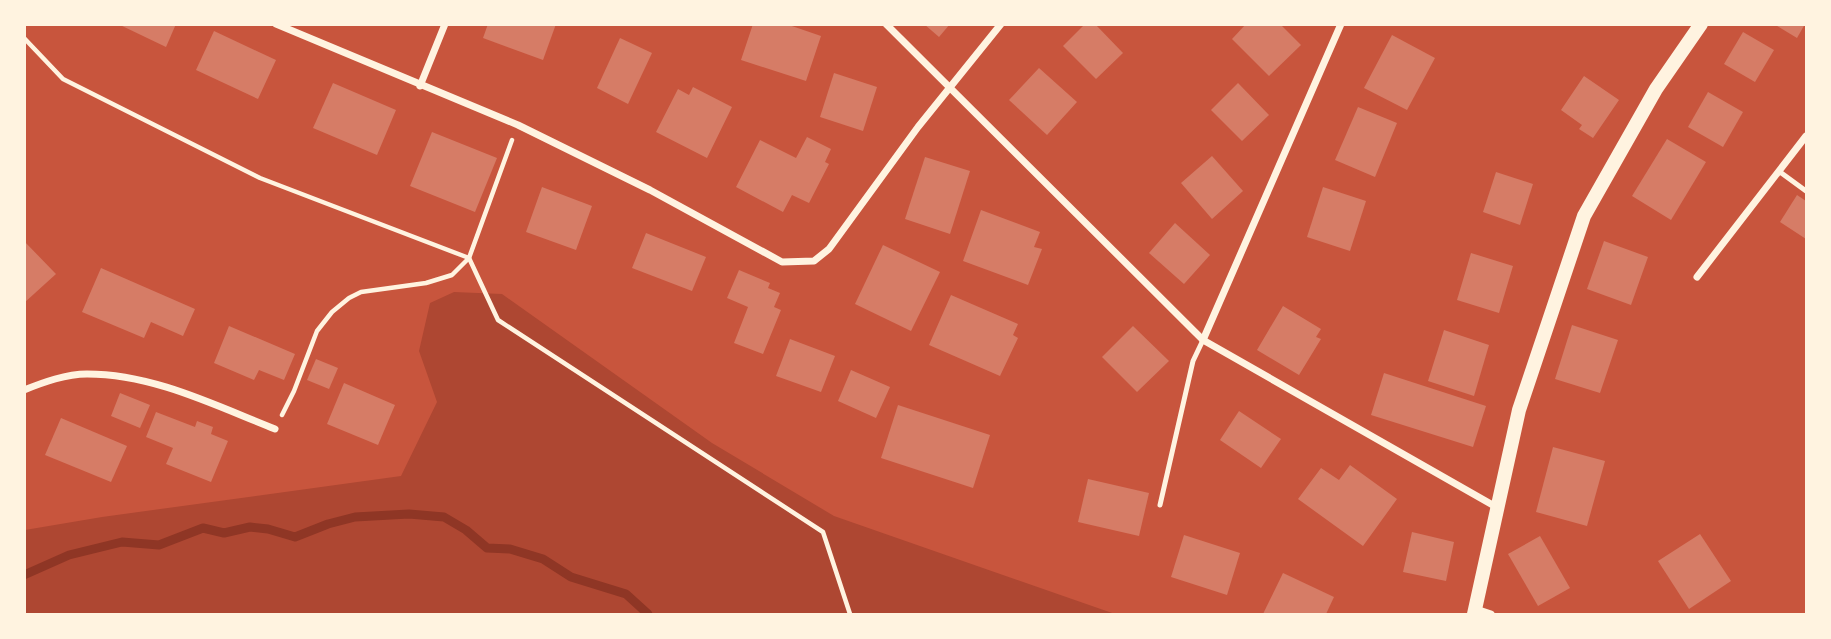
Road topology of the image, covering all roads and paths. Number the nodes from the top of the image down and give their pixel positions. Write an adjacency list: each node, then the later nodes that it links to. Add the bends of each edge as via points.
1 (276, 24): 8 (street)
2 (445, 24): 8 (street)
3 (886, 24): 9 (street)
4 (1001, 24): 9 (street)
5 (1341, 24): 16 (street)
6 (1701, 24): 20 (main road, via 1656,89 1584,216 1519,410)
7 (24, 38): 14 (path, via 63,79 248,172)
8 (420, 86): 10 (street)
9 (951, 87): 10 (street, via 829,248 814,261 782,262); 16 (street)
10 (518, 125): 14 (path)
11 (1807, 136): 12 (street)
12 (1780, 172): 13 (lane); 15 (street)
13 (1807, 191)
14 (469, 258): 18 (path, via 452,275 362,292 332,312 317,331); 22 (path, via 498,320 823,533)
15 (1697, 276)
16 (1203, 340): 19 (lane, via 1193,361); 20 (street)
17 (24, 390): 18 (street, via 48,380 85,374 131,377)
18 (275, 429)
19 (1160, 505)
20 (1499, 509): 21 (main road)
21 (1475, 612): 23 (street)
22 (850, 614)
23 (1491, 614)

